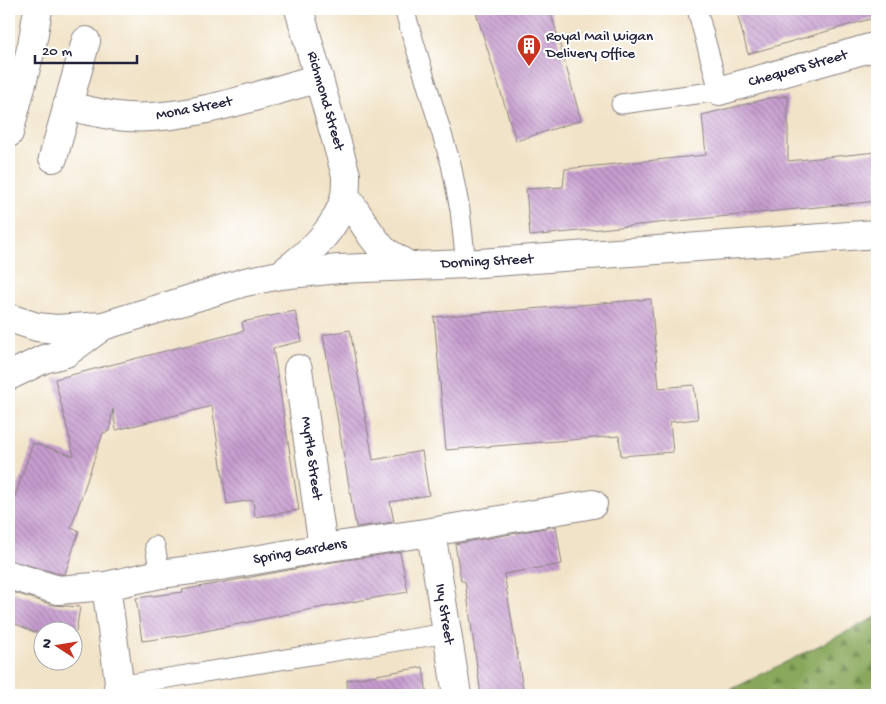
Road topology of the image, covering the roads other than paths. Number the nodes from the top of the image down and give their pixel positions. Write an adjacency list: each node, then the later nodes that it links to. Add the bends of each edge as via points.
1 (38, 9): 11 (street)
2 (299, 9): 7 (street, Richmond Street)
3 (404, 9): 15 (lane, via 450,164 460,210)
4 (696, 9): 8 (lane)
5 (86, 41): 10 (street)
6 (877, 46): 8 (street, Chequers Street)
7 (319, 78): 10 (street, Mona Street, via 206,109 161,117 108,115); 13 (street, Richmond Street, via 346,175)
8 (720, 91): 9 (lane)
9 (621, 104)
10 (67, 106): 12 (street)
11 (9, 133)
12 (53, 158)
13 (345, 195): 16 (street, via 383,250); 17 (street, Richmond Street, via 338,214 322,239)
14 (877, 234): 15 (street, Dorning Street)
15 (466, 264): 16 (street, Dorning Street)
16 (409, 266): 17 (street, Dorning Street)
17 (280, 274): 19 (street, Dorning Street)
18 (9, 318): 19 (street, Dorning Street, via 56,329)
19 (103, 326): 21 (street, Dorning Street, via 66,353 44,359)
20 (298, 369): 25 (street, Myrtle Street)
21 (9, 376)
22 (592, 504): 23 (street, Spring Gardens)
23 (431, 532): 25 (street, Spring Gardens); 29 (street, Ivy Street)
24 (155, 546): 26 (lane)
25 (323, 548): 26 (street, Spring Gardens)
26 (160, 574): 28 (street, Spring Gardens)
27 (9, 575): 28 (street, Spring Gardens, via 58,590)
28 (106, 586): 30 (street)
29 (447, 632): 30 (lane); 31 (street, Ivy Street)
30 (118, 690)
31 (457, 695)

